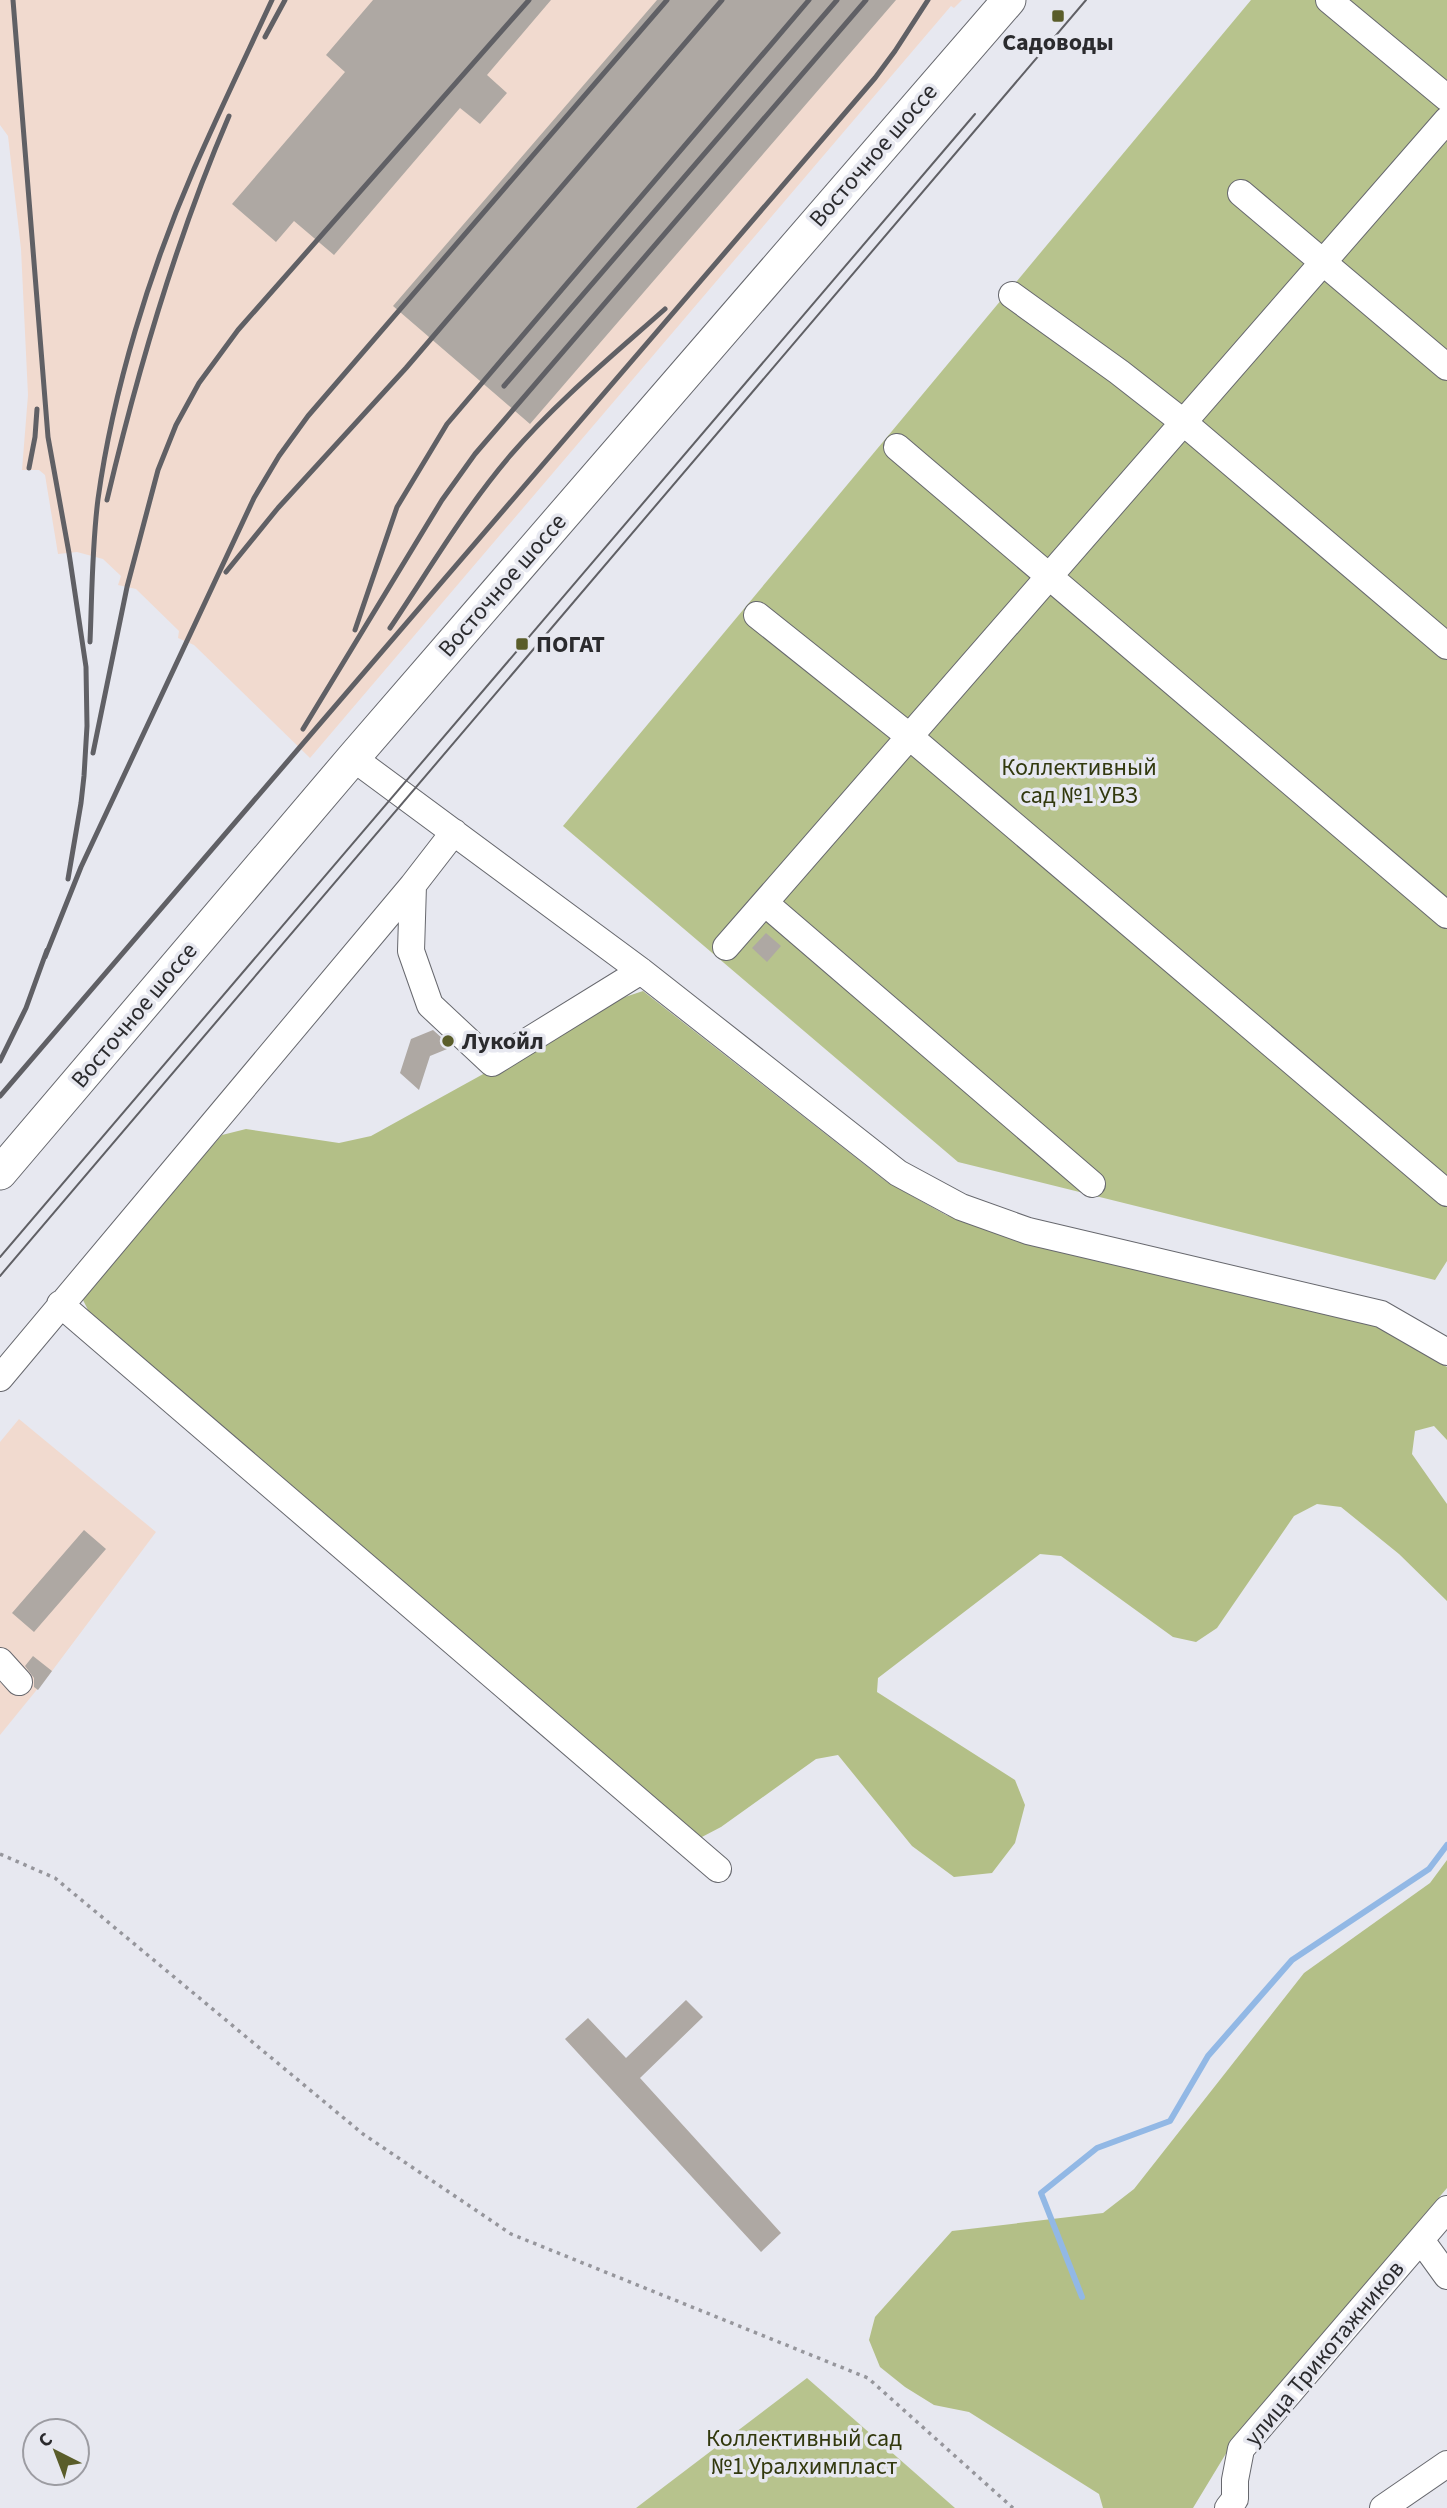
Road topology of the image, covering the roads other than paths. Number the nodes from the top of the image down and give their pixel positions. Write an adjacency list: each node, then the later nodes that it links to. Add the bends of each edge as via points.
1 (1009, 0): 15 (main road, Восточное шоссе)
2 (1329, 0): 3 (street)
3 (1447, 98)
4 (1447, 120): 6 (street)
5 (1241, 193): 6 (street)
6 (1322, 264): 8 (street); 9 (street)
7 (1012, 295): 9 (street)
8 (1447, 367)
9 (1183, 422): 11 (street); 13 (street)
10 (897, 447): 11 (street)
11 (1048, 578): 14 (street); 19 (street)
12 (757, 615): 14 (street)
13 (1447, 646)
14 (909, 737): 18 (street); 24 (street)
15 (353, 758): 16 (street); 22 (main road, Восточное шоссе)
16 (454, 832): 17 (street); 21 (street)
17 (413, 885): 21 (street, via 411,951 430,1005 492,1063); 25 (street)
18 (765, 903): 20 (street); 23 (street)
19 (1447, 915)
20 (726, 947)
21 (641, 971): 26 (street, via 898,1173 961,1207 1028,1231 1381,1314)
22 (0, 1173)
23 (1092, 1184)
24 (1447, 1193)
25 (60, 1304): 27 (street); 30 (street)
26 (1447, 1352)
27 (0, 1378)
28 (0, 1661): 29 (street)
29 (19, 1682)
30 (718, 1868)
31 (1447, 2209): 32 (street, улица Трикотажников)
32 (1421, 2240): 33 (street); 35 (street, улица Трикотажников, via 1241,2449)
33 (1447, 2276)
34 (1447, 2464): 36 (street)
35 (1236, 2505)
36 (1383, 2508)

